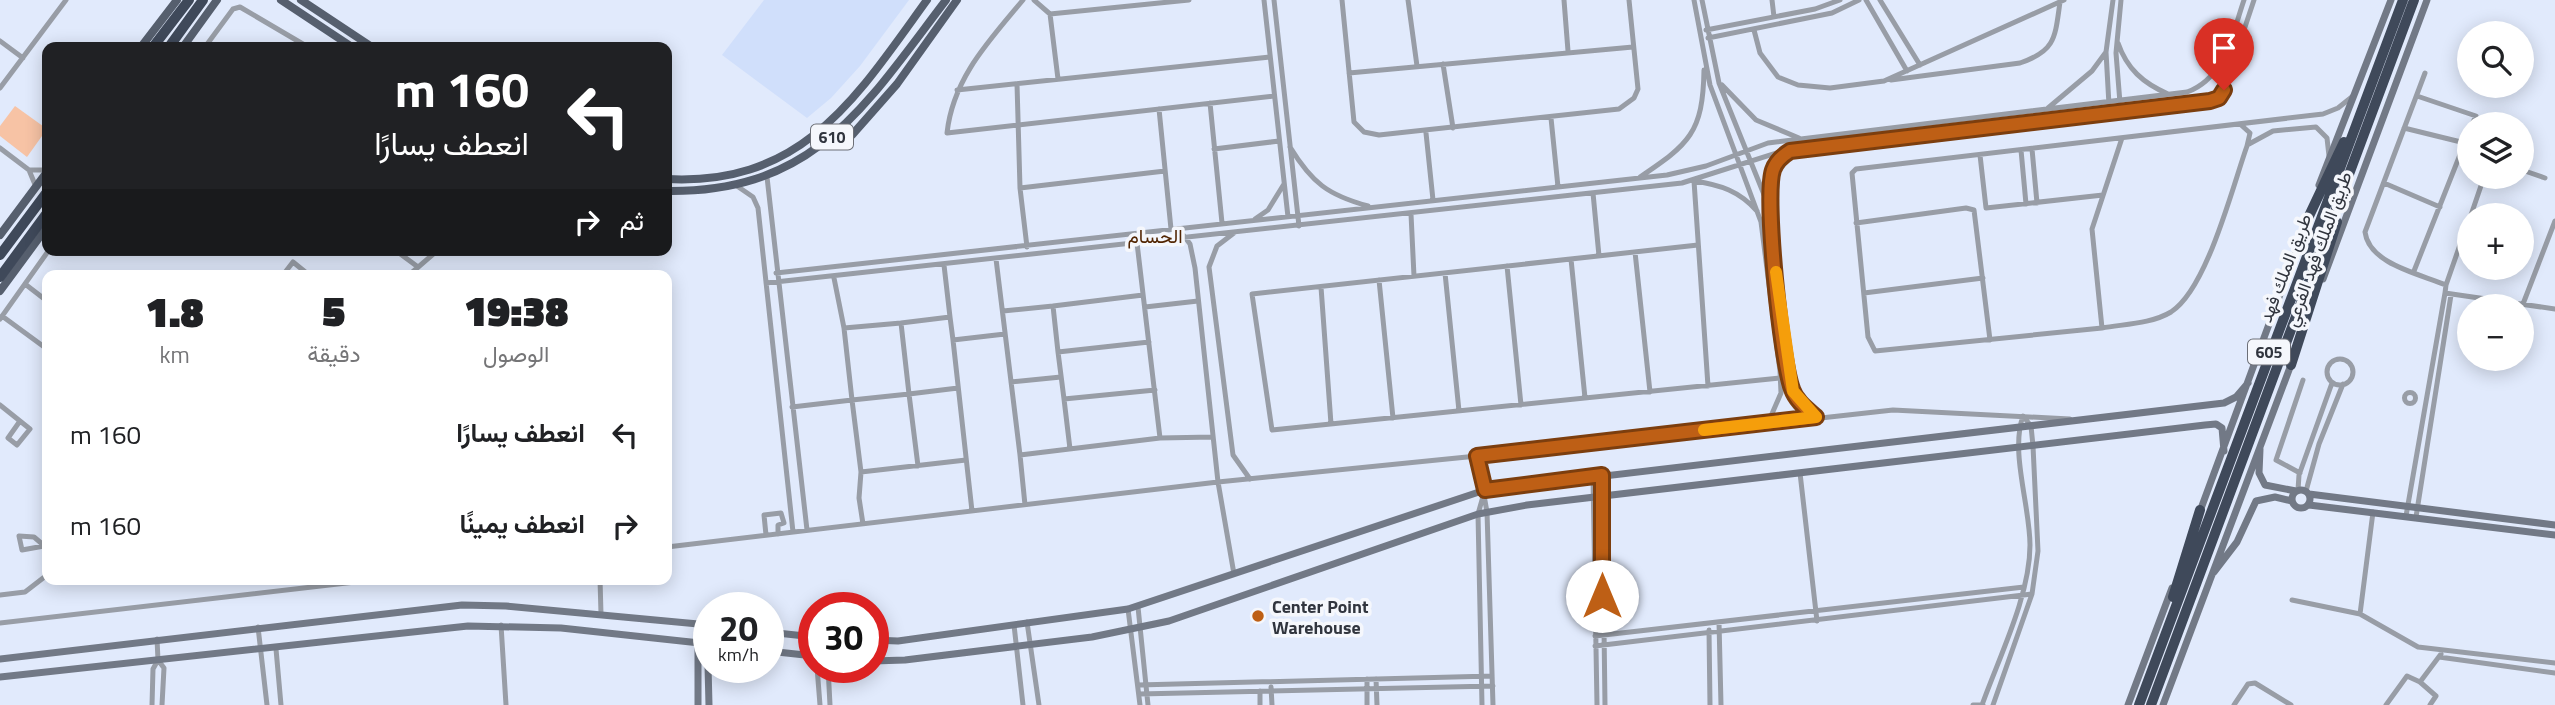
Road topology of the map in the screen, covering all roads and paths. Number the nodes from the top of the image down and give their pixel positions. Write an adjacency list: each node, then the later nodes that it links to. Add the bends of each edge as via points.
1 (66, 0): 56 (street)
2 (177, 0): 44 (main road)
3 (189, 0): 45 (highway)
4 (203, 0): 46 (highway)
5 (217, 0): 47 (main road)
6 (281, 0): 50 (main road)
7 (301, 0): 51 (main road)
8 (927, 0): 119 (main road, 610, via 856,97 811,140 769,163 736,174)
9 (946, 0): 92 (main road, 610, via 851,121)
10 (957, 0): 92 (main road, via 897,85 852,135)
11 (1023, 0): 71 (street, via 988,41)
12 (1034, 0): 37 (street)
13 (1189, 0): 36 (street)
14 (1264, 0): 55 (street)
15 (1274, 0): 97 (street)
16 (1342, 0): 62 (street)
17 (1408, 0): 60 (street)
18 (1564, 0): 53 (street)
19 (1629, 0): 52 (street)
20 (1694, 0): 58 (street)
21 (1702, 0): 39 (street)
22 (1772, 0): 38 (street)
23 (1840, 0): 38 (street)
24 (1859, 0): 40 (street, via 1832,13)
25 (1866, 0): 61 (street)
26 (1880, 0): 59 (street)
27 (2113, 0): 54 (street)
28 (2121, 0): 42 (street)
29 (2245, 0): 73 (street, via 2217,73 2200,88)
30 (2254, 0): 83 (street, via 2219,98)
31 (2390, 0): 72 (main road, طريق الملك فهد الفرعي)
32 (2403, 0): 65 (highway, طريق الملك فهد / 605)
33 (2414, 0): 76 (highway, طريق الملك فهد / 605)
34 (2427, 0): 209 (main road, طريق الملك فهد الفرعي)
35 (2062, 1): 59 (street); 64 (street, via 2056,33 2045,54 2020,63)
36 (1131, 3): 37 (street)
37 (1050, 14): 66 (street)
38 (1774, 17): 39 (street)
39 (1706, 30): 41 (street)
40 (1754, 30): 41 (street); 67 (street, via 1767,65 1778,77 1798,85 1830,88)
41 (1708, 38): 68 (street)
42 (2117, 40): 73 (street, via 2134,73 2150,87); 78 (street)
43 (0, 41): 56 (street)
44 (145, 42)
45 (157, 42)
46 (173, 42)
47 (187, 42)
48 (209, 42): 49 (street, via 233,9 240,7)
49 (300, 42)
50 (344, 42)
51 (364, 42)
52 (1633, 47): 53 (street); 85 (street, via 1638,89 1628,103 1607,112)
53 (1568, 51): 57 (street)
54 (2106, 52): 79 (street); 81 (street, via 2092,71)
55 (1270, 57): 66 (street); 74 (street)
56 (23, 58): 70 (street)
57 (1443, 64): 60 (street); 89 (street)
58 (1704, 64): 105 (street); 117 (street, via 1700,113 1684,146)
59 (1920, 65): 61 (street)
60 (1417, 66): 62 (street)
61 (1909, 70): 64 (street); 67 (street)
62 (1349, 73): 91 (street, via 1358,129 1379,135)
63 (2425, 73): 75 (street)
64 (1917, 77): 67 (street)
65 (2374, 78): 140 (highway); 386 (highway, طريق الملك فهد / 605)
66 (1058, 79): 69 (street)
67 (1884, 81)
68 (1719, 83): 94 (street, via 1756,120); 103 (street)
69 (1017, 84): 71 (street); 86 (street)
70 (0, 88)
71 (957, 90): 86 (street, via 947,133)
72 (2355, 94): 84 (street, via 2338,108); 107 (main road, طريق الملك فهد الفرعي)
73 (2170, 95): 78 (street)
74 (1274, 96): 77 (street); 95 (street)
75 (2417, 96): 82 (street); 90 (street)
76 (2378, 98): 209 (highway); 387 (highway, طريق الملك فهد / 605)
77 (1210, 103): 80 (street); 100 (street)
78 (2120, 103): 79 (street); 83 (street)
79 (2109, 104): 81 (street); 83 (street)
80 (1159, 109): 86 (street); 113 (street)
81 (2045, 110): 94 (street)
82 (2464, 112)
83 (2115, 113): 104 (street)
84 (2319, 114): 87 (street); 88 (street)
85 (1551, 118): 89 (street); 125 (street)
86 (1017, 124): 126 (street)
87 (2240, 124): 93 (street); 98 (street, via 2249,133)
88 (2316, 127): 98 (street, via 2273,131); 107 (street, via 2324,132)
89 (1453, 128): 91 (street)
90 (2404, 128): 96 (street); 121 (street)
91 (1426, 133): 131 (street)
92 (833, 137): 115 (main road, 610)
93 (2122, 138): 101 (street); 129 (street)
94 (1802, 139): 103 (street)
95 (1279, 141): 100 (street); 122 (street)
96 (2457, 142)
97 (1288, 144): 134 (street, via 1323,188 1337,198); 139 (street)
98 (2247, 146): 202 (street, via 2204,268 2187,298 2154,319)
99 (0, 148): 111 (street)
100 (1214, 149): 145 (street)
101 (2032, 149): 102 (street); 132 (street)
102 (2021, 150): 106 (street); 133 (street)
103 (1744, 151): 105 (street); 108 (street)
104 (1790, 151): 108 (street); 135 (street, via 1772,171)
105 (1736, 155): 110 (street); 117 (street, via 1685,172)
106 (1980, 155): 133 (street, via 1986,208); 146 (street, via 1856,169 1851,179)
107 (2329, 156): 140 (main road, طريق الملك فهد الفرعي)
108 (1749, 161): 110 (street); 135 (street)
109 (2457, 164): 136 (street)
110 (1740, 165): 120 (street); 137 (street)
111 (29, 170): 112 (street); 124 (street)
112 (42, 171)
113 (1166, 171): 126 (street); 149 (street)
114 (2534, 174): 118 (street)
115 (767, 177): 123 (main road, 610); 173 (street)
116 (42, 178): 124 (main road)
117 (1640, 178): 125 (street)
118 (2546, 178)
119 (672, 179)
120 (1694, 181): 128 (street); 137 (street, via 1742,194); 155 (street)
121 (2384, 183): 136 (street); 172 (street, via 2365,232 2367,242 2383,259)
122 (1283, 184): 141 (street); 142 (street, via 1268,210)
123 (737, 186): 127 (main road, 610); 180 (street, via 756,202)
124 (36, 187): 152 (main road)
125 (1558, 187): 131 (street)
126 (1020, 188): 156 (street)
127 (672, 191)
128 (1594, 193): 138 (street); 163 (street)
129 (2103, 195): 132 (street); 202 (street, via 2092,229)
130 (42, 199): 159 (highway)
131 (1433, 200): 134 (street)
132 (2037, 203): 133 (street)
133 (2026, 204)
134 (1372, 207): 139 (street)
135 (1769, 207): 233 (street, via 1789,380 1801,403)
136 (2440, 207): 172 (street)
137 (1759, 213): 211 (street)
138 (1411, 214): 147 (street); 175 (street)
139 (1297, 215): 141 (street); 147 (street)
140 (2309, 216): 214 (main road, طريق الملك فهد الفرعي)
141 (1288, 217): 142 (street); 148 (street)
142 (1255, 219): 145 (street)
143 (42, 220): 176 (highway)
144 (2555, 221): 188 (street)
145 (1222, 223): 149 (street)
146 (1856, 223): 178 (street, via 1973,210); 186 (street)
147 (1299, 226): 148 (street)
148 (1289, 227): 150 (street)
149 (1171, 229): 156 (street)
150 (1237, 231): 153 (street); 260 (street, via 1217,246 1209,267 1233,455)
151 (42, 234): 185 (main road)
152 (0, 235)
153 (1184, 236): 154 (street); 192 (street, via 1192,253)
154 (1137, 243): 164 (street); 189 (street)
155 (1698, 245): 157 (street); 217 (street)
156 (1027, 247): 173 (street)
157 (1634, 252): 163 (street); 220 (street)
158 (2457, 254): 183 (street)
159 (0, 256)
160 (46, 256): 181 (street)
161 (403, 256): 168 (street)
162 (431, 256): 168 (street)
163 (1599, 256): 165 (street)
164 (996, 259): 166 (street); 197 (street)
165 (1571, 259): 167 (street); 222 (street)
166 (944, 265): 177 (street); 199 (street)
167 (1507, 266): 174 (street); 228 (street)
168 (418, 267): 171 (street)
169 (287, 270): 170 (street, via 293,262)
170 (299, 270)
171 (415, 270)
172 (2414, 271): 183 (street)
173 (776, 273): 182 (street)
174 (1445, 273): 175 (street); 230 (street)
175 (1414, 276): 179 (street)
176 (0, 277)
177 (834, 278): 182 (street); 201 (street)
178 (1983, 278): 186 (street); 205 (street)
179 (1379, 280): 184 (street); 234 (street)
180 (766, 283): 182 (street); 279 (street)
181 (25, 284): 191 (street); 198 (street)
182 (778, 284): 229 (street)
183 (2446, 285): 187 (street)
184 (1321, 287): 239 (street); 239 (street, via 1252,294 1272,430)
185 (0, 291)
186 (1864, 293): 205 (street, via 1868,337 1875,351)
187 (2448, 294): 190 (street); 226 (street)
188 (2527, 294)
189 (1143, 295): 193 (street); 195 (street)
190 (2457, 295)
191 (42, 297)
192 (1198, 302): 195 (street); 242 (street)
193 (1053, 306): 197 (street); 208 (street)
194 (2534, 306): 196 (street)
195 (1145, 307): 206 (street)
196 (2555, 309)
197 (1003, 311): 203 (street)
198 (1, 317): 207 (street)
199 (950, 317): 200 (street); 204 (street)
200 (901, 323): 201 (street); 221 (street)
201 (844, 328): 223 (street)
202 (2102, 328): 205 (street)
203 (1005, 334): 204 (street); 213 (street)
204 (953, 340): 218 (street)
205 (1990, 340)
206 (1149, 342): 208 (street); 219 (street)
207 (42, 346)
208 (1058, 352): 210 (street)
209 (2291, 365): 244 (main road, طريق الملك فهد الفرعي)
210 (1061, 377): 213 (street); 224 (street)
211 (1780, 379): 217 (street); 238 (street, via 1781,393)
212 (2303, 380): 256 (street, via 2276,460)
213 (1011, 382): 250 (street)
214 (2248, 383): 236 (main road, via 2224,403); 248 (main road, طريق الملك فهد الفرعي)
215 (2332, 383): 216 (street); 216 (street, via 2328,366 2341,359 2353,372); 232 (street)
216 (2343, 384): 235 (street)
217 (1708, 386): 220 (street)
218 (958, 388): 221 (street); 253 (street)
219 (1155, 390): 224 (street); 243 (street)
220 (1650, 392): 222 (street)
221 (909, 394): 223 (street); 254 (street)
222 (1585, 398): 228 (street)
223 (852, 400): 229 (street); 255 (street)
224 (1064, 400): 247 (street)
225 (2414, 400): 226 (street)
226 (2430, 404): 269 (street); 270 (street)
227 (0, 405): 237 (street)
228 (1521, 405): 230 (street)
229 (792, 407): 277 (street)
230 (1459, 411): 234 (street)
231 (2023, 416): 233 (street, via 1893,410); 236 (street); 240 (street); 241 (street)
232 (2321, 416): 235 (street); 249 (street)
233 (1816, 417): 238 (street)
234 (1393, 418): 239 (street)
235 (2328, 419): 252 (street)
236 (2073, 420): 240 (main road)
237 (20, 421)
238 (1768, 423): 251 (street)
239 (1331, 424)
240 (2031, 426): 241 (main road); 245 (street)
241 (2019, 428): 246 (street); 258 (main road)
242 (1213, 437): 243 (street); 261 (street)
243 (1160, 438): 247 (street)
244 (2260, 443): 263 (main road, via 2259,473 2264,485); 291 (main road, طريق الملك فهد الفرعي)
245 (2034, 446): 246 (main road); 248 (main road, via 2216,424 2222,428); 295 (street, via 2039,516)
246 (2020, 447): 257 (main road); 296 (street, via 2030,545)
247 (1070, 449): 250 (street)
248 (2224, 451): 271 (main road, طريق الملك فهد الفرعي)
249 (2307, 453): 252 (street); 256 (street)
250 (1020, 454): 267 (street)
251 (1477, 456): 260 (street); 262 (street)
252 (2315, 456): 263 (street)
253 (966, 460): 254 (street); 272 (street)
254 (918, 466): 255 (street)
255 (861, 472): 280 (street)
256 (2300, 472): 263 (street)
257 (1800, 473): 264 (main road); 303 (street)
258 (1602, 475): 259 (main road); 264 (street)
259 (1593, 476): 262 (main road); 265 (street)
260 (1251, 479): 261 (street)
261 (1218, 482): 267 (street); 290 (street)
262 (1485, 490): 274 (street); 275 (street); 290 (main road)
263 (2302, 492): 266 (main road); 268 (main road); 269 (main road)
264 (1602, 495): 265 (main road); 319 (street)
265 (1592, 496): 274 (main road); 320 (street)
266 (2292, 501): 268 (main road, via 2299,508); 291 (main road, via 2276,497 2256,501 2237,542)
267 (1025, 505): 272 (street)
268 (2309, 505): 273 (main road)
269 (2408, 507): 270 (main road); 276 (street)
270 (2417, 508): 278 (street); 282 (main road)
271 (2200, 510): 385 (main road, طريق الملك فهد الفرعي); 386 (highway)
272 (972, 511): 280 (street)
273 (2373, 511): 276 (main road); 305 (street)
274 (1487, 512): 275 (main road); 337 (street)
275 (1478, 514): 315 (main road); 339 (street)
276 (2406, 516): 278 (main road)
277 (805, 517): 279 (street); 284 (street)
278 (2416, 517): 288 (main road)
279 (792, 518): 285 (street)
280 (863, 524): 284 (street)
281 (778, 525): 283 (street); 283 (street, via 784,523 781,513 764,515); 286 (street)
282 (2555, 526)
283 (765, 527): 287 (street)
284 (807, 530): 285 (street)
285 (793, 532): 286 (street)
286 (778, 534): 287 (street)
287 (766, 535): 289 (street)
288 (2555, 535)
289 (672, 546)
290 (1234, 576): 301 (main road)
291 (2210, 578): 388 (main road, طريق الملك فهد الفرعي)
292 (42, 579): 298 (street, via 25,592)
293 (329, 585): 309 (street)
294 (600, 585): 304 (street)
295 (2034, 586): 296 (street); 297 (street)
296 (2024, 587): 299 (street); 303 (street)
297 (2032, 594): 299 (street); 384 (street)
298 (0, 595)
299 (2020, 597): 306 (street); 383 (street)
300 (2292, 600): 305 (street)
301 (1138, 607): 302 (main road); 315 (street)
302 (1128, 610): 307 (main road); 316 (street)
303 (1815, 610): 306 (street); 308 (street)
304 (601, 614): 310 (main road); 314 (main road, via 462,606)
305 (2360, 614): 330 (street, via 2418,647)
306 (1817, 621): 317 (street)
307 (1027, 622): 313 (main road); 324 (street)
308 (1719, 622): 311 (street); 317 (street)
309 (0, 623)
310 (693, 623)
311 (1709, 623): 318 (street); 319 (street)
312 (500, 625): 323 (main road); 328 (main road); 363 (street)
313 (1014, 625): 322 (main road); 327 (street)
314 (258, 627): 321 (main road); 329 (street)
315 (1141, 627): 316 (main road); 350 (street)
316 (1132, 629): 324 (main road); 349 (street)
317 (1719, 632): 318 (street); 381 (street)
318 (1709, 633): 325 (street); 380 (street)
319 (1603, 635): 320 (street); 325 (street)
320 (1595, 636): 326 (street)
321 (157, 639): 332 (main road); 333 (street)
322 (889, 641)
323 (693, 643)
324 (1031, 645): 327 (main road); 369 (street)
325 (1603, 645): 326 (street); 379 (street)
326 (1595, 646): 378 (street)
327 (1015, 647): 334 (main road); 368 (street)
328 (276, 649): 329 (main road); 362 (street)
329 (262, 650): 333 (main road); 361 (street)
330 (2445, 650): 331 (street); 335 (street)
331 (2439, 657): 336 (street); 344 (street)
332 (0, 659)
333 (158, 660): 338 (main road); 359 (street, via 153,669); 360 (street, via 164,668)
334 (889, 660)
335 (2555, 663)
336 (2555, 673)
337 (1492, 676): 339 (street); 352 (street)
338 (0, 677)
339 (1482, 677): 341 (street); 351 (street)
340 (1367, 679): 341 (street); 343 (street); 353 (street)
341 (1376, 679): 354 (street)
342 (1260, 682): 343 (street); 350 (street); 355 (street)
343 (1271, 682): 356 (street)
344 (2420, 682): 391 (street, via 2407,677); 392 (street, via 2436,696)
345 (697, 683): 364 (main road)
346 (709, 683): 365 (main road)
347 (818, 683): 366 (street)
348 (829, 683): 367 (street)
349 (1138, 685): 350 (street); 357 (street)
350 (1146, 685): 358 (street)
351 (1482, 686): 352 (street); 354 (street); 376 (street)
352 (1493, 686): 377 (street)
353 (1367, 688): 354 (street); 356 (street); 374 (street)
354 (1376, 688): 375 (street)
355 (1260, 691): 356 (street); 358 (street); 372 (street)
356 (1271, 691): 373 (street)
357 (1139, 694): 358 (street); 370 (street)
358 (1147, 694): 371 (street)
359 (152, 705)
360 (162, 705)
361 (267, 705)
362 (281, 705)
363 (506, 705)
364 (698, 705)
365 (709, 705)
366 (820, 705)
367 (830, 705)
368 (1023, 705)
369 (1039, 705)
370 (1140, 705)
371 (1148, 705)
372 (1260, 705)
373 (1272, 705)
374 (1367, 705)
375 (1377, 705)
376 (1482, 705)
377 (1493, 705)
378 (1597, 705)
379 (1605, 705)
380 (1710, 705)
381 (1721, 705)
382 (1973, 705): 383 (street)
383 (1982, 705)
384 (1993, 705)
385 (2128, 705)
386 (2139, 705)
387 (2151, 705)
388 (2163, 705)
389 (2234, 705): 390 (street, via 2248,684 2255,682)
390 (2291, 705)
391 (2386, 705)
392 (2430, 705)

